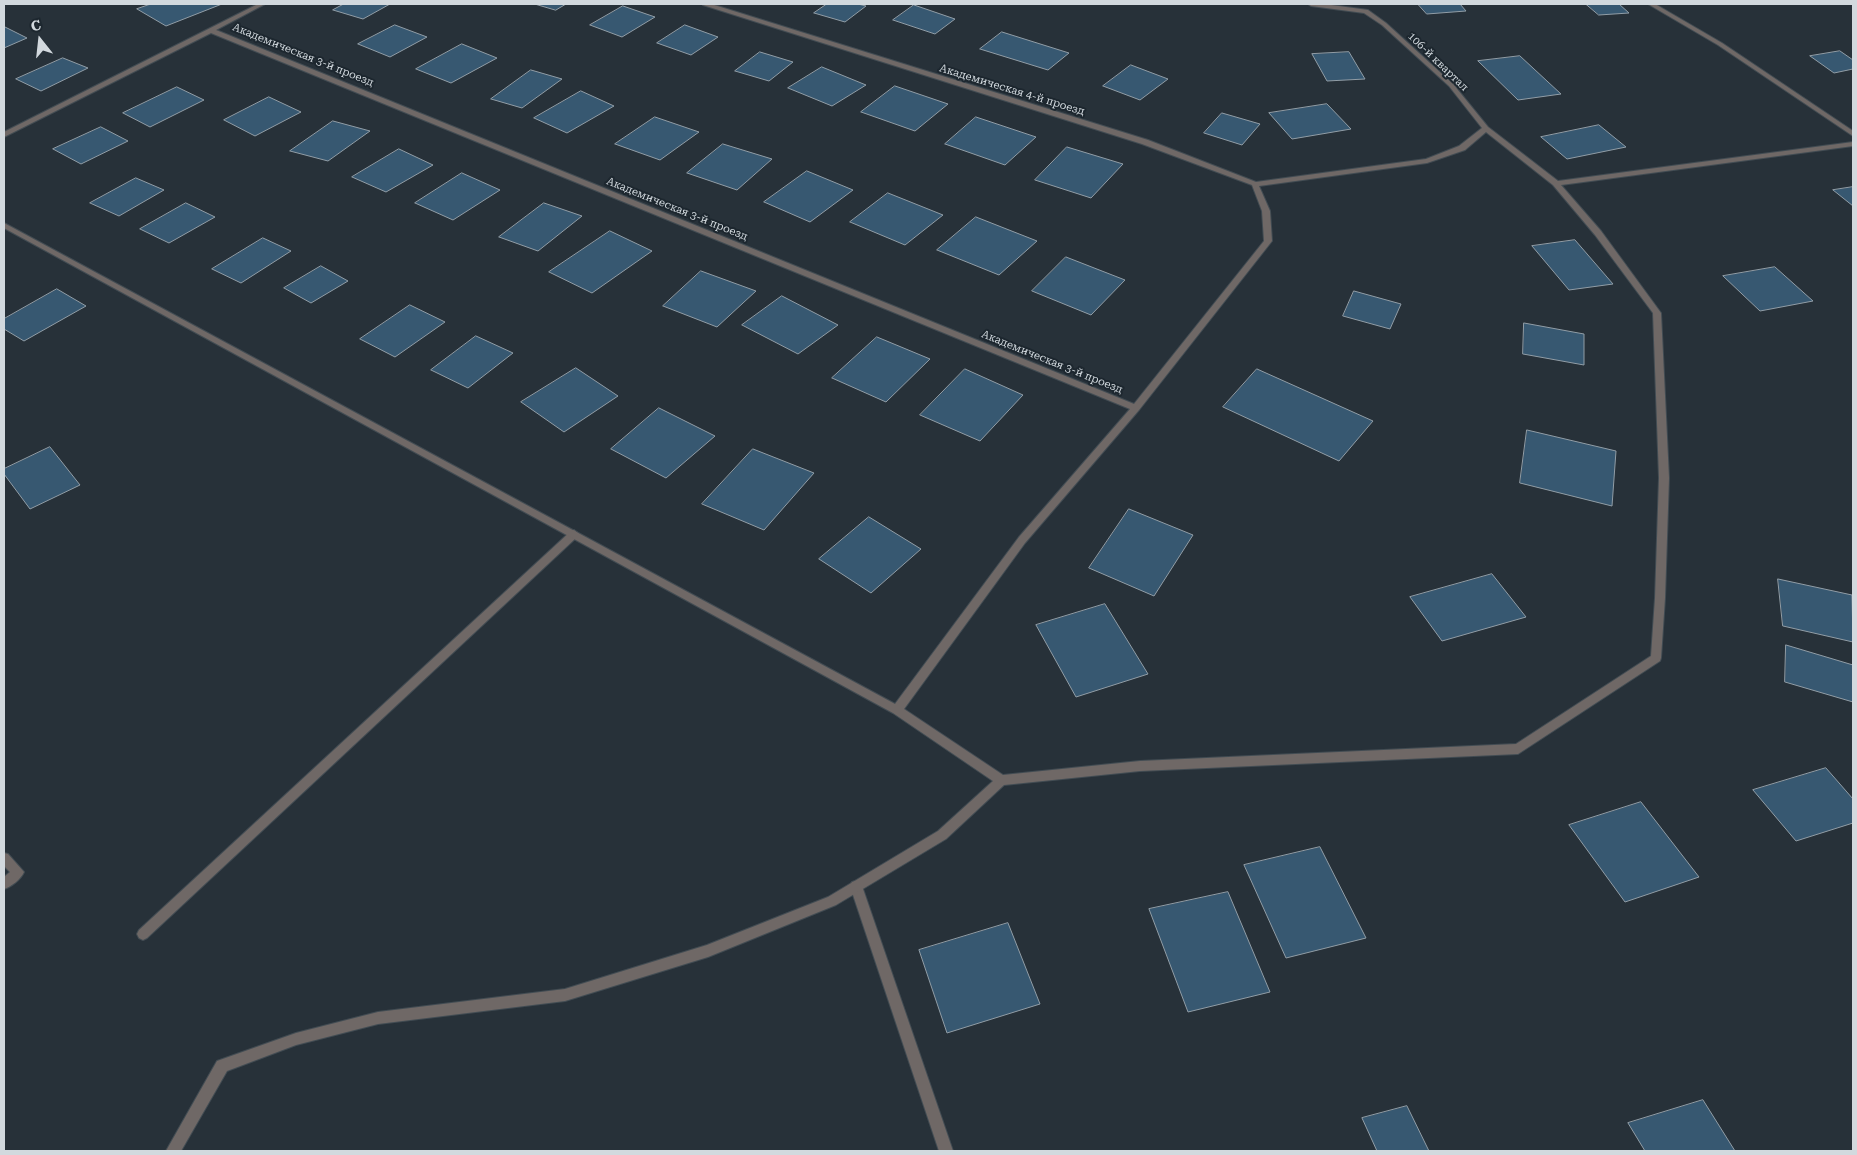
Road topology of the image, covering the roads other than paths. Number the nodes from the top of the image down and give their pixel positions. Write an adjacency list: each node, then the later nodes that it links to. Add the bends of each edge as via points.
1 (262, 4): 6 (street)
2 (705, 4): 12 (street, Академическая 4-й проезд, via 1145,142)
3 (1310, 4): 5 (street, 106-й квартал)
4 (1651, 4): 9 (street, via 1720,44)
5 (1364, 7): 7 (street, 106-й квартал, via 1451,85)
6 (210, 30): 8 (street); 14 (street, Академическая 3-й проезд)
7 (1486, 128): 11 (street, 106-й квартал); 12 (street, via 1462,148 1427,161)
8 (4, 134)
9 (1853, 134)
10 (1853, 144): 11 (street)
11 (1556, 183): 17 (street, 106-й квартал, via 1657,313 1664,478 1656,658 1518,749 1140,766)
12 (1255, 184): 14 (street, via 1266,212 1268,241)
13 (4, 225): 15 (street)
14 (1136, 408): 16 (street, via 1022,540)
15 (574, 534): 16 (street); 21 (street)
16 (897, 710): 17 (street)
17 (1000, 780): 20 (street, via 942,835)
18 (4, 858): 19 (street, via 18,872)
19 (4, 884)
20 (856, 886): 22 (street, via 832,901 708,951 565,995 378,1018 296,1039 222,1066); 23 (street)
21 (143, 934)
22 (173, 1151)
23 (946, 1151)

